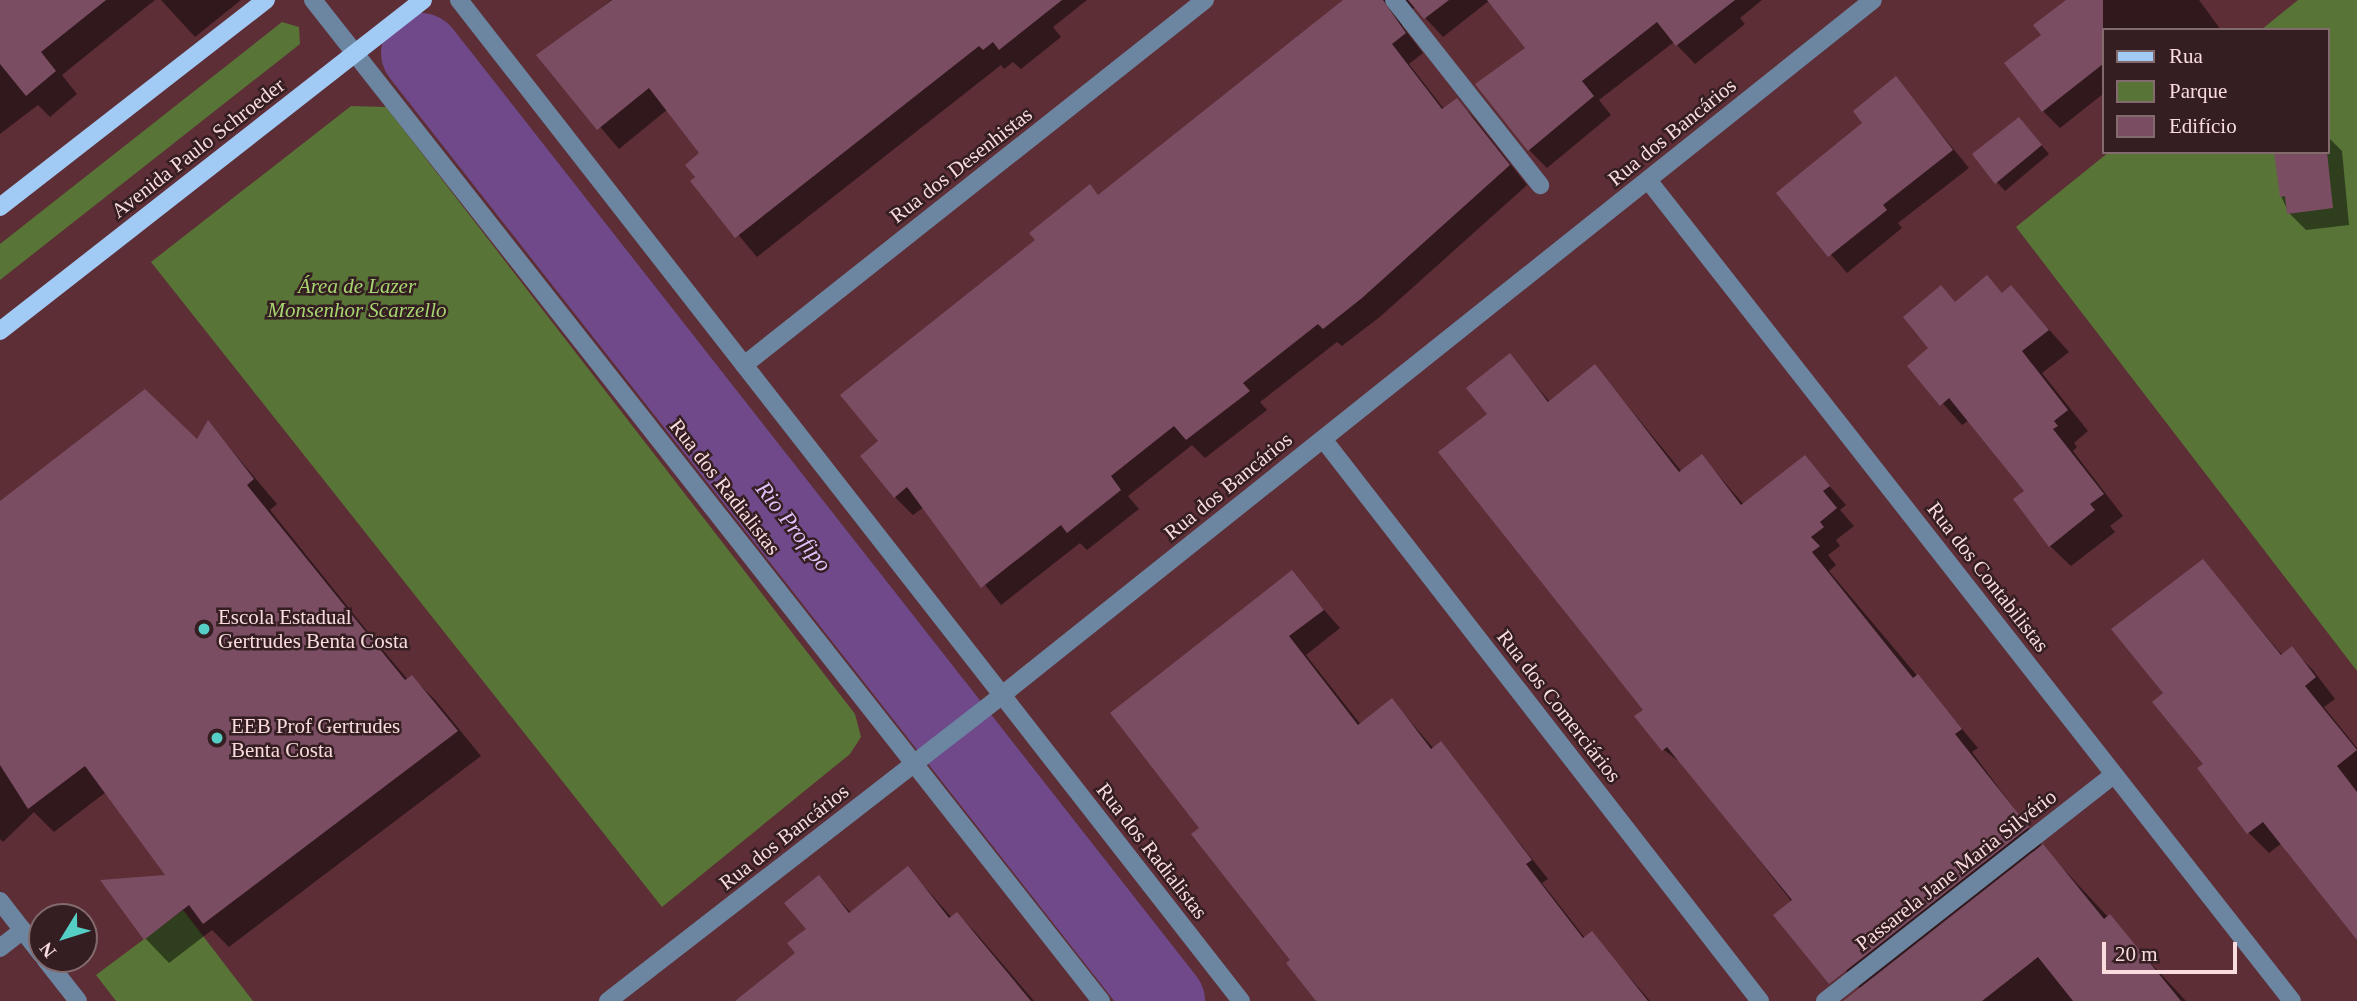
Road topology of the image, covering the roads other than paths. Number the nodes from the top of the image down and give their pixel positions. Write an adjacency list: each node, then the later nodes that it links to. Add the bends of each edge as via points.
1 (266, 0): 11 (main road)
2 (313, 0): 8 (street, Rua dos Radialistas)
3 (423, 0): 8 (main road, Avenida Paulo Schroeder)
4 (459, 0): 13 (street, Rua dos Radialistas)
5 (1205, 0): 13 (street, Rua dos Desenhistas)
6 (1394, 0): 10 (street)
7 (1873, 0): 9 (street, Rua dos Bancários)
8 (355, 53): 12 (main road, Avenida Paulo Schroeder); 16 (street, Rua dos Radialistas)
9 (1648, 180): 14 (street, Rua dos Bancários); 17 (street, Rua dos Contabilistas)
10 (1540, 185)
11 (0, 207)
12 (0, 331)
13 (744, 365): 15 (street, Rua dos Radialistas)
14 (1323, 439): 15 (street, Rua dos Bancários); 27 (street, Rua dos Comerciários)
15 (1002, 695): 16 (street, Rua dos Bancários); 26 (street, Rua dos Radialistas)
16 (915, 765): 24 (street, Rua dos Bancários); 25 (street, Rua dos Radialistas)
17 (2114, 774): 28 (street, Passarela Jane Maria Silvério); 29 (street, Rua dos Contabilistas)
18 (0, 901): 19 (street)
19 (23, 930): 20 (street); 21 (street)
20 (28, 936)
21 (0, 948)
22 (57, 973): 23 (street)
23 (78, 1001)
24 (608, 1001)
25 (1101, 1001)
26 (1241, 1001)
27 (1760, 1001)
28 (1825, 1001)
29 (2292, 1001)

